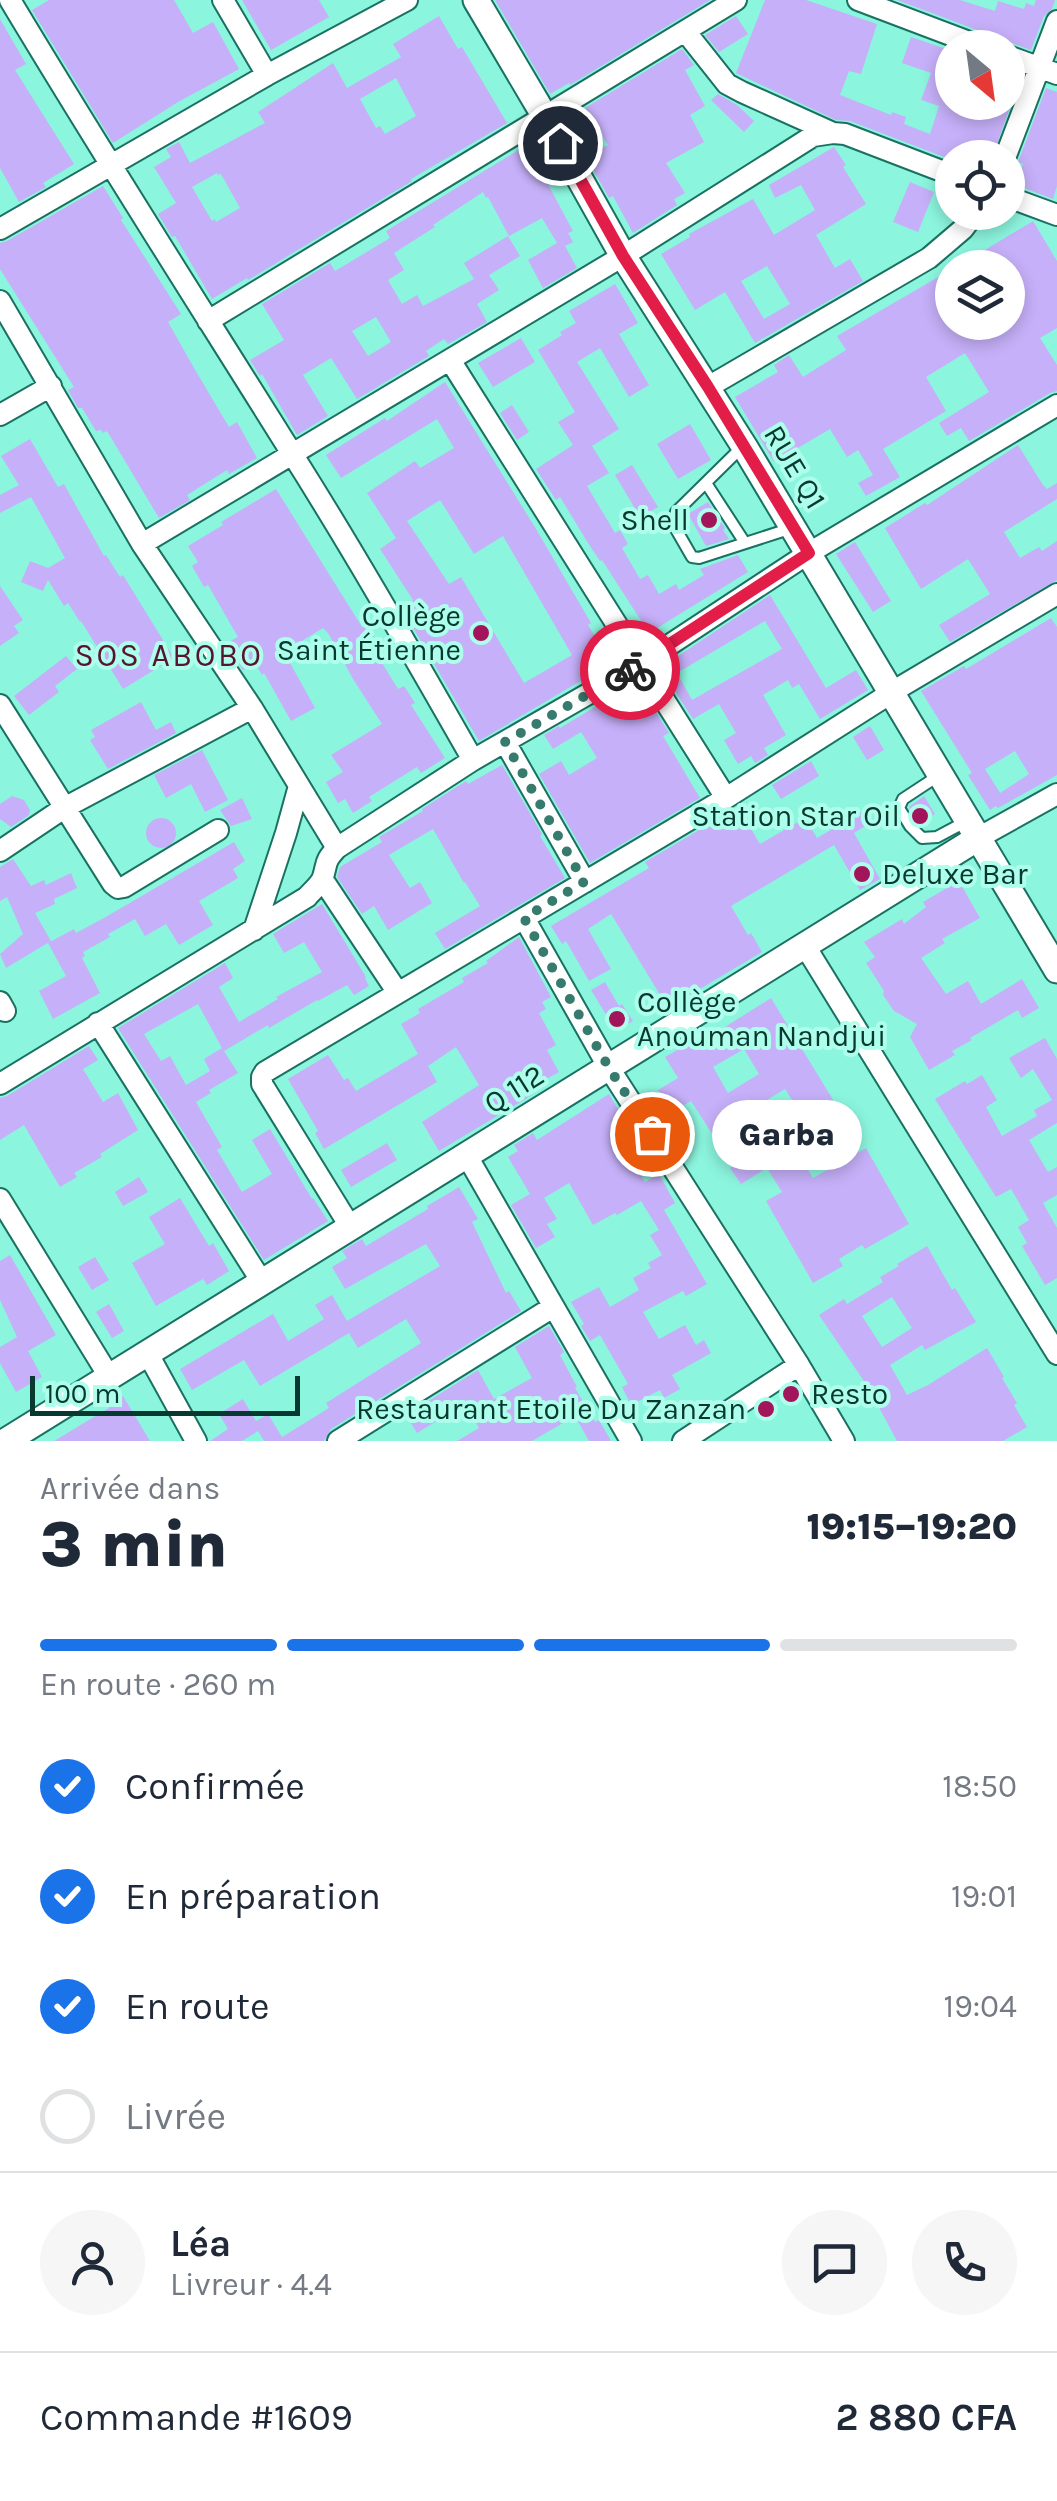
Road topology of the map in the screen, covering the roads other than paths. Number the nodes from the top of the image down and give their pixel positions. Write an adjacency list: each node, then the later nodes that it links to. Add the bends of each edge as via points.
1 (10, 0): 15 (street)
2 (224, 0): 11 (street)
3 (407, 0): 11 (street)
4 (476, 0): 12 (street, RUE Q1)
5 (736, 0): 8 (street)
6 (858, 0): 9 (street)
7 (1057, 21): 10 (street)
8 (685, 30): 12 (street); 13 (street, via 727,84)
9 (937, 30)
10 (1048, 71): 14 (street)
11 (267, 75): 15 (street)
12 (544, 115): 21 (street, RUE Q1); 23 (street)
13 (833, 132): 16 (street); 21 (street, via 813,136)
14 (1014, 140)
15 (109, 165): 19 (street); 23 (street)
16 (935, 168)
17 (1025, 203): 18 (street)
18 (1057, 215)
19 (0, 229)
20 (962, 230): 26 (street, via 929,258)
21 (623, 256): 24 (street); 26 (street, RUE Q1)
22 (0, 301): 25 (street)
23 (208, 322): 30 (street)
24 (450, 360): 30 (street); 37 (street)
25 (51, 386): 28 (street); 34 (street)
26 (708, 387): 29 (street, RUE Q1)
27 (1057, 405): 35 (street)
28 (0, 416)
29 (744, 446): 31 (lane); 32 (street, RUE Q1)
30 (292, 454): 34 (street); 42 (street)
31 (706, 482): 33 (lane); 33 (lane, via 672,518 692,557)
32 (793, 527): 33 (lane); 35 (street, RUE Q1)
33 (745, 543)
34 (142, 544): 40 (street)
35 (809, 553): 37 (street); 38 (street, RUE Q1)
36 (1057, 594): 38 (street)
37 (642, 663): 41 (street); 46 (street)
38 (892, 693): 43 (street, RUE Q1); 46 (street)
39 (0, 705): 47 (street)
40 (252, 708): 44 (street); 47 (street)
41 (505, 742): 42 (street); 53 (street)
42 (473, 760): 50 (street)
43 (941, 775): 48 (street, RUE Q1); 48 (lane, via 904,799 900,808 910,826 922,838)
44 (300, 786): 50 (street); 55 (street)
45 (1057, 794): 48 (street, Q 112)
46 (726, 798): 53 (street)
47 (64, 808): 49 (street, via 118,888); 51 (street)
48 (973, 829): 56 (street, Q 112); 57 (street, RUE Q1)
49 (218, 830)
50 (337, 848): 52 (street)
51 (0, 851)
52 (323, 880): 55 (street); 58 (street)
53 (584, 882): 54 (street)
54 (524, 918): 58 (street); 60 (street)
55 (254, 930): 59 (street)
56 (805, 946): 60 (street, Q 112); 68 (street)
57 (1057, 970)
58 (398, 992): 64 (street, via 262,1077)
59 (98, 1023): 61 (street); 65 (street)
60 (609, 1068): 62 (street, Q 112); 69 (street)
61 (0, 1084)
62 (467, 1156): 64 (street, Q 112); 66 (street)
63 (0, 1198): 70 (street)
64 (351, 1228): 65 (street, Q 112)
65 (262, 1282): 67 (street, Q 112)
66 (552, 1307): 73 (street); 74 (street)
67 (148, 1354): 70 (street, Q 112); 72 (street)
68 (1057, 1354)
69 (800, 1365): 75 (street); 76 (street)
70 (110, 1378): 71 (street, Q 112)
71 (6, 1441)
72 (196, 1441)
73 (338, 1441)
74 (631, 1441)
75 (683, 1441)
76 (844, 1441)

